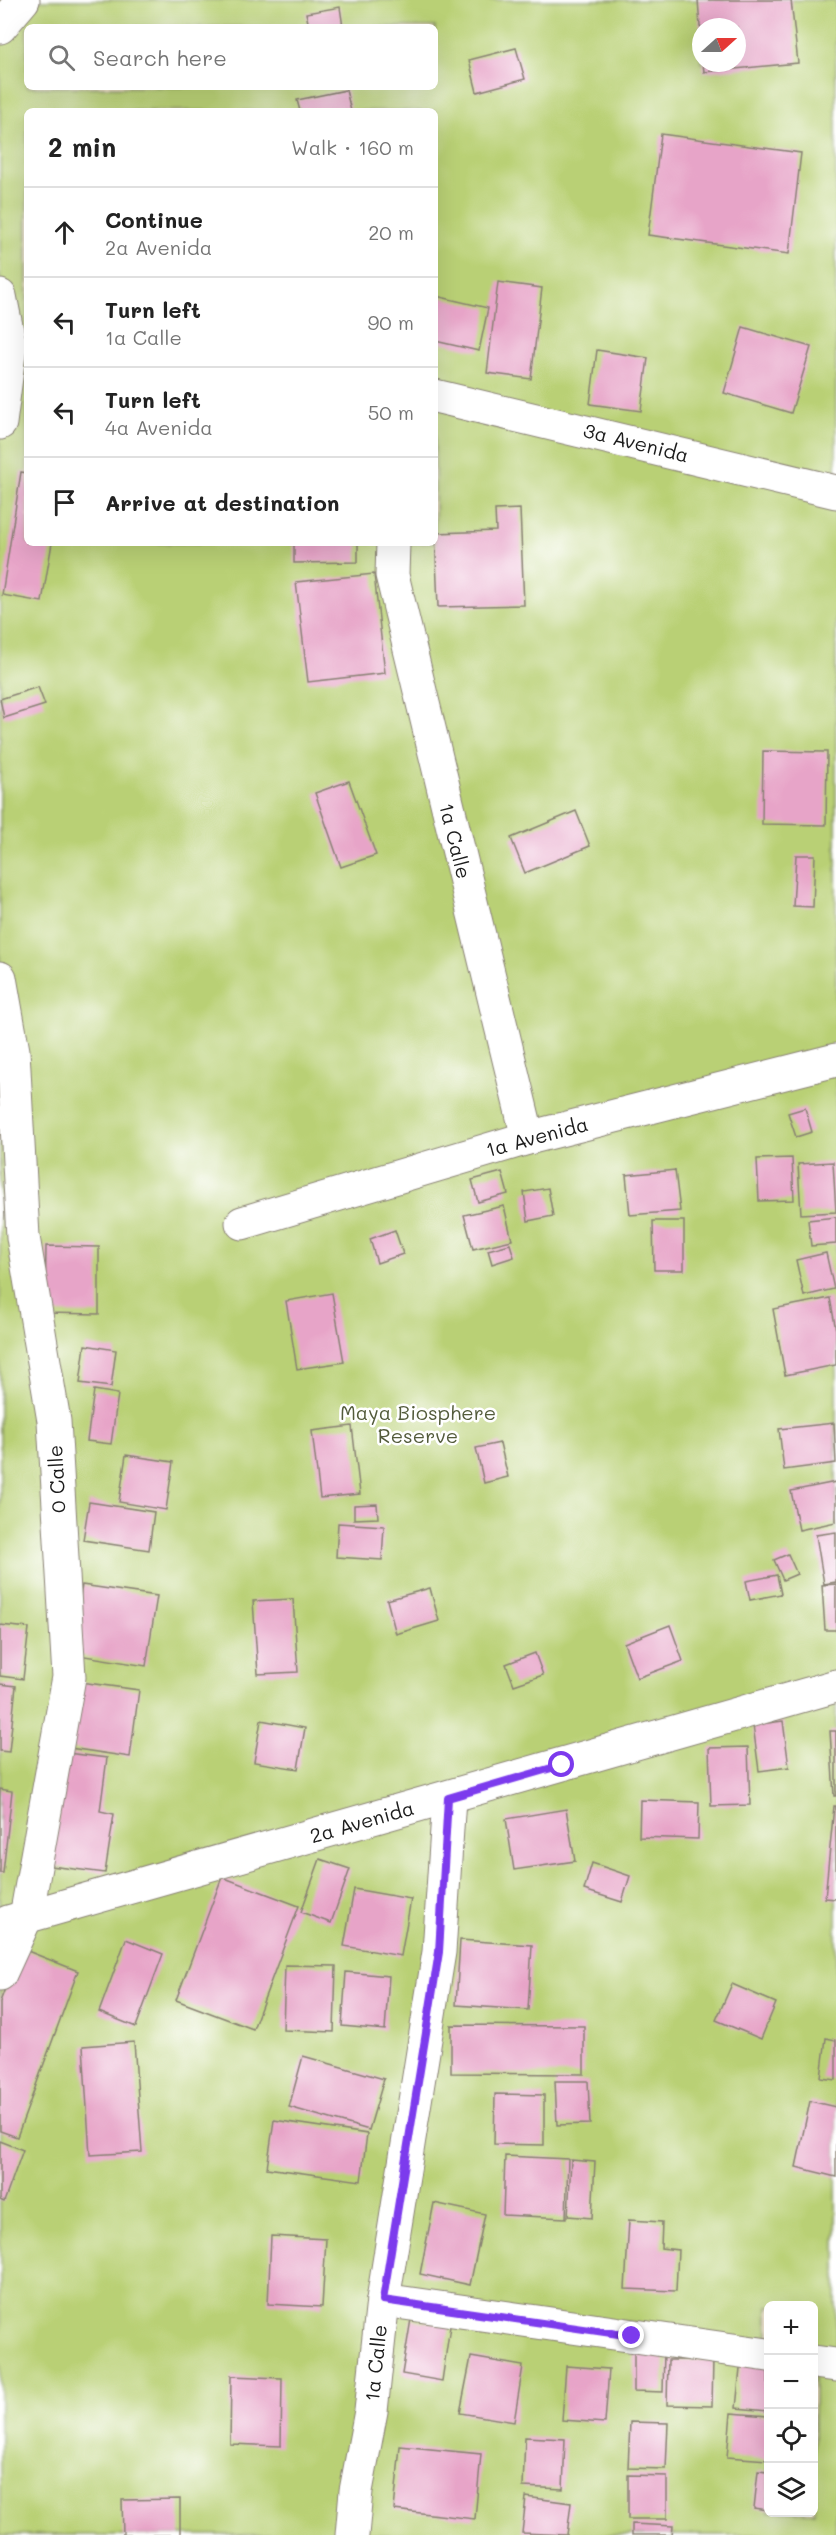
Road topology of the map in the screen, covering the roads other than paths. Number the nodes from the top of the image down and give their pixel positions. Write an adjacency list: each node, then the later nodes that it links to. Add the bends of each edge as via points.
1 (23, 0): 2 (street)
2 (0, 27)
3 (0, 296): 4 (street)
4 (19, 346): 6 (street)
5 (438, 397): 7 (street, 3a Avenida)
6 (0, 423)
7 (836, 492)
8 (393, 546): 11 (street, 1a Calle, via 392,574)
9 (0, 978): 13 (street, 0 Calle, via 13,1051)
10 (836, 1060): 11 (street, 1a Avenida)
11 (528, 1138): 12 (street, 1a Avenida)
12 (242, 1223)
13 (12, 1237): 16 (street, 0 Calle, via 54,1422 69,1677)
14 (836, 1686): 15 (street, 2a Avenida)
15 (448, 1798): 16 (street, 2a Avenida); 18 (street, 1a Calle, via 439,1952)
16 (13, 1920): 17 (street, 0 Calle)
17 (0, 1974)
18 (383, 2300): 19 (street); 22 (street, 1a Calle)
19 (764, 2354)
20 (818, 2363): 21 (street)
21 (836, 2365)
22 (352, 2535)

